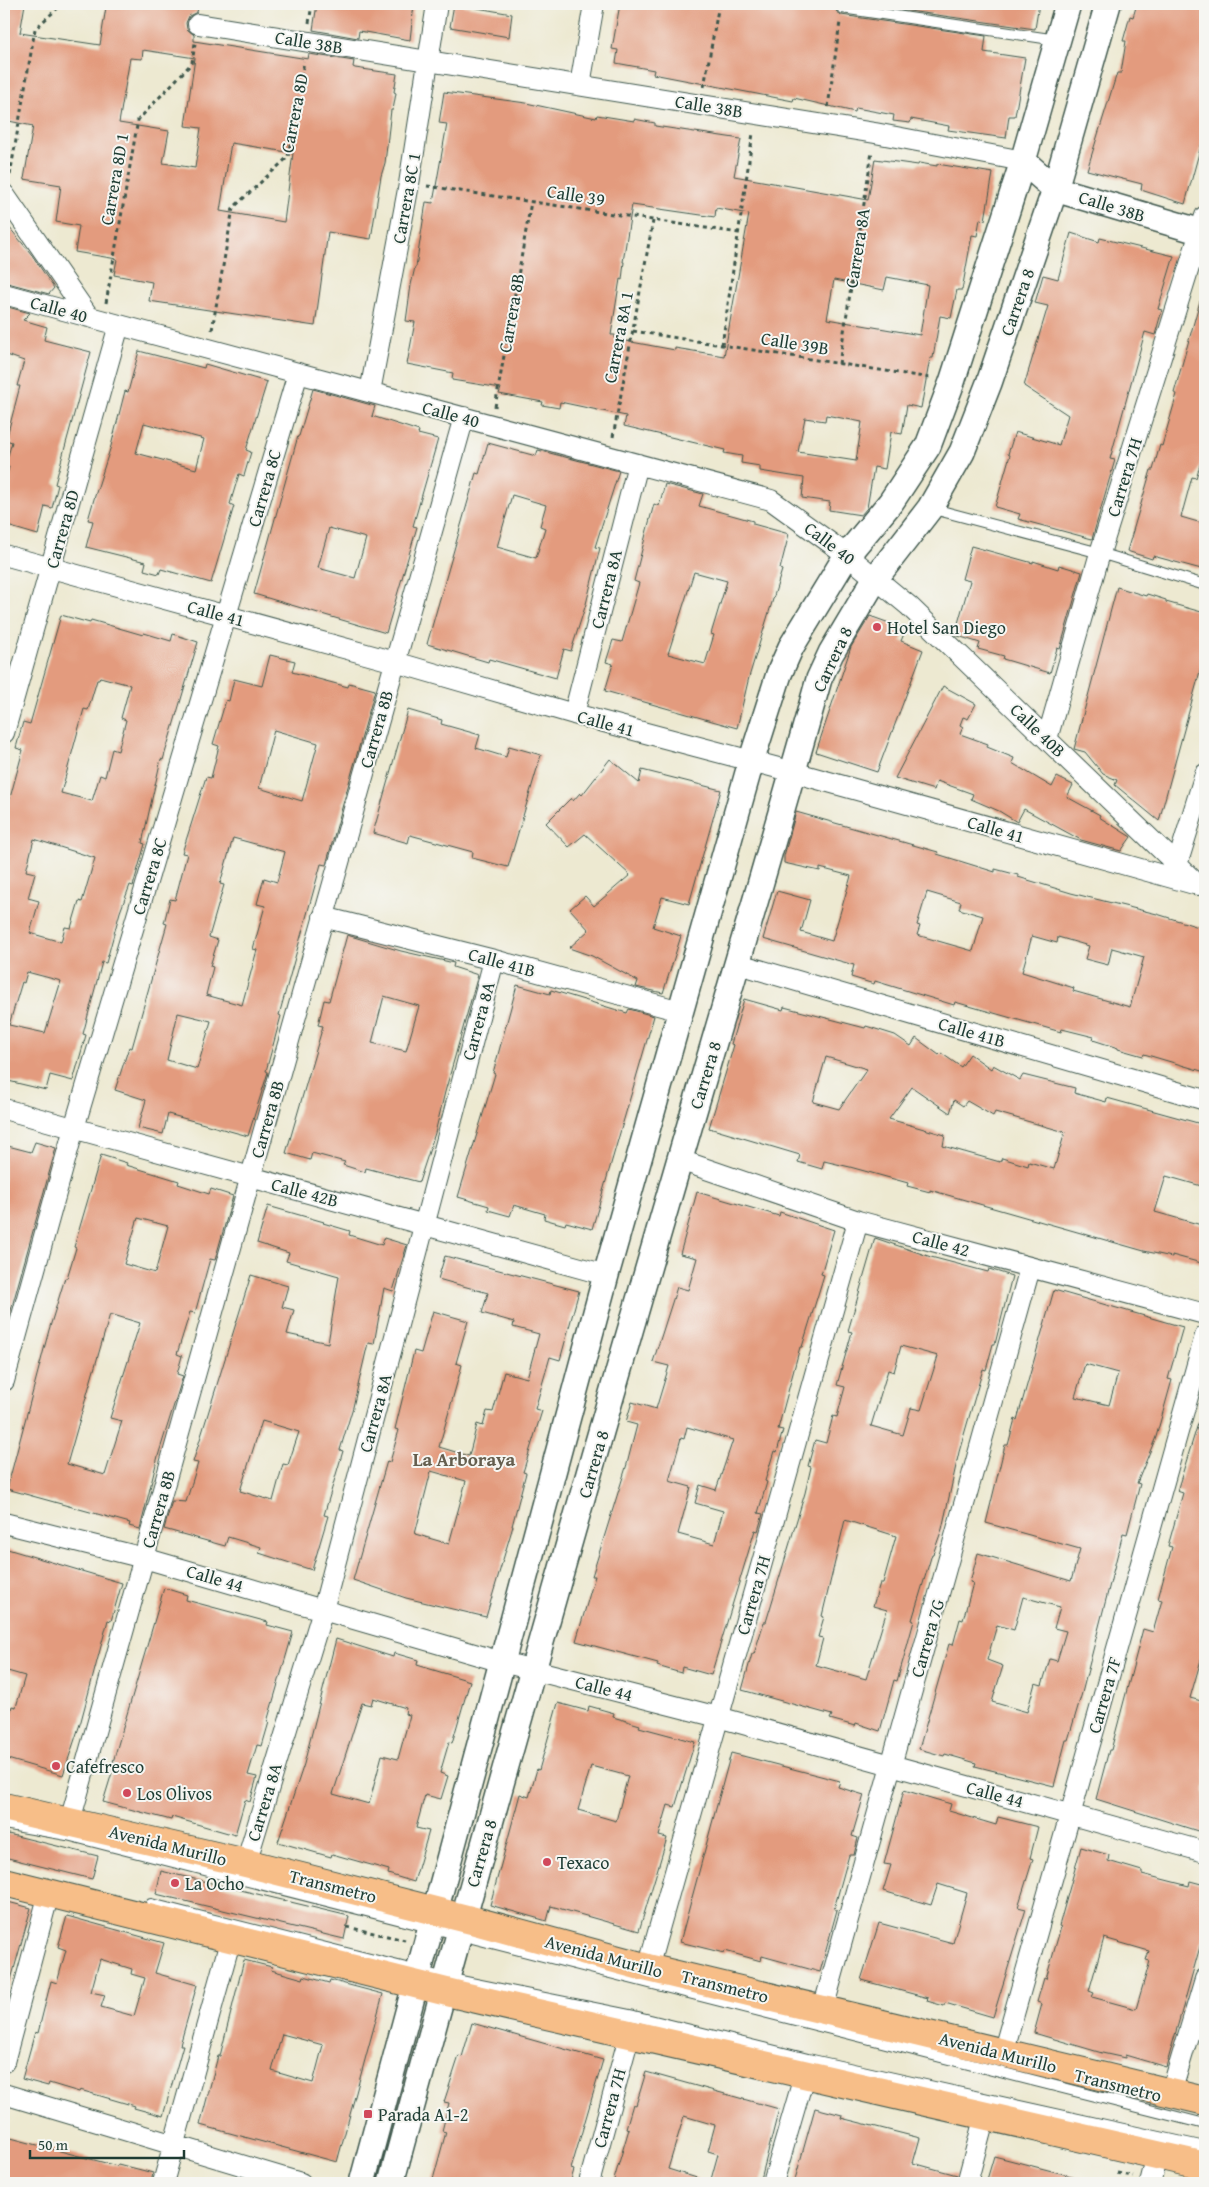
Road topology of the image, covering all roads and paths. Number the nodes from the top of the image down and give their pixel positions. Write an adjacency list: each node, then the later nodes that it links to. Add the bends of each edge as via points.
1 (62, 4): 21 (path, via 35,30)
2 (312, 4): 11 (path, Carrera 8D)
3 (437, 4): 12 (street, Carrera 8C 1)
4 (594, 4): 13 (street)
5 (719, 4): 14 (path)
6 (1068, 4): 10 (street, Carrera 8)
7 (1108, 4): 20 (street, Carrera 8)
8 (842, 8): 10 (lane); 16 (path)
9 (198, 24): 11 (street, Calle 38B); 27 (path, Carrera 8D 1, via 192,63 138,120)
10 (1058, 41): 18 (street, Carrera 8)
11 (307, 42): 12 (street, Calle 38B); 30 (path, Carrera 8D, via 288,157 233,208)
12 (428, 62): 13 (street, Calle 38B); 19 (street, Carrera 8C 1)
13 (580, 85): 14 (street, Calle 38B)
14 (701, 105): 15 (street, Calle 38B)
15 (756, 113): 16 (street, Calle 38B); 25 (path)
16 (825, 125): 17 (street, Calle 38B)
17 (874, 133): 18 (street, Calle 38B); 31 (path, Carrera 8A)
18 (1023, 161): 20 (street, Calle 38B); 33 (street, Carrera 8)
19 (409, 184): 22 (path, Calle 39); 34 (street, Carrera 8C 1)
20 (1055, 189): 24 (street, Calle 38B); 39 (street, Carrera 8, via 986,392 962,452)
21 (5, 196): 27 (street)
22 (531, 202): 23 (path, Calle 39); 36 (path, Carrera 8B)
23 (652, 221): 25 (path, Calle 39); 28 (path, Carrera 8A 1)
24 (1204, 227): 40 (street, Carrera 7H)
25 (739, 233): 29 (path)
26 (4, 294): 27 (street, Calle 40)
27 (104, 321): 30 (street, Calle 40); 43 (street, Carrera 8D)
28 (633, 331): 29 (path, Calle 39B); 37 (path, Carrera 8A 1)
29 (722, 345): 31 (path, Calle 39B)
30 (209, 348): 32 (street, Calle 40)
31 (839, 364): 33 (path, Calle 39B)
32 (298, 373): 34 (street, Calle 40); 46 (street, Carrera 8C)
33 (952, 382): 42 (street, Carrera 8, via 928,446 891,502)
34 (370, 392): 35 (street, Calle 40)
35 (464, 417): 36 (street, Calle 40); 47 (street, Carrera 8B)
36 (491, 425): 37 (street, Calle 40)
37 (609, 457): 38 (street, Calle 40)
38 (638, 464): 42 (street, Calle 40, via 771,500); 48 (street, Carrera 8A)
39 (930, 508): 40 (lane); 44 (street, Carrera 8)
40 (1100, 554): 45 (lane); 50 (street, Carrera 7H)
41 (4, 555): 43 (street, Calle 41)
42 (847, 555): 44 (street, Calle 40); 51 (street, Carrera 8, via 791,647)
43 (51, 568): 46 (street, Calle 41); 49 (street, Carrera 8D)
44 (875, 579): 50 (street, Calle 40B, via 909,606); 52 (street, Carrera 8, via 819,679)
45 (1205, 585)
46 (226, 616): 47 (street, Calle 41); 62 (street, Carrera 8C)
47 (395, 662): 48 (street, Calle 41); 56 (street, Carrera 8B)
48 (574, 714): 51 (street, Calle 41)
49 (4, 733)
50 (1047, 739): 54 (street, Calle 40B)
51 (751, 762): 52 (street, Calle 41); 59 (street, Carrera 8)
52 (793, 772): 55 (street, Calle 41); 58 (street, Carrera 8)
53 (1205, 774): 54 (street)
54 (1177, 865): 55 (street, Calle 40B)
55 (1201, 889)
56 (323, 917): 57 (street, Calle 41B); 64 (street, Carrera 8B)
57 (494, 960): 59 (street, Calle 41B); 66 (street, Carrera 8A)
58 (739, 964): 60 (street, Calle 41B); 63 (street, Carrera 8)
59 (680, 1011): 68 (street, Carrera 8)
60 (1205, 1100)
61 (4, 1108): 62 (street, Calle 42B)
62 (74, 1128): 64 (street, Calle 42B); 71 (street, Carrera 8C)
63 (680, 1160): 65 (street, Calle 42); 76 (street, Carrera 8)
64 (251, 1177): 66 (street, Calle 42B); 73 (street, Carrera 8B)
65 (858, 1221): 67 (street, Calle 42); 77 (street, Carrera 7H)
66 (426, 1225): 68 (street, Calle 42B); 74 (street, Carrera 8A)
67 (1030, 1268): 69 (street, Calle 42); 78 (street, Carrera 7G)
68 (606, 1275): 75 (street, Carrera 8)
69 (1205, 1314)
70 (1205, 1336): 80 (street, Carrera 7F)
71 (4, 1381)
72 (4, 1523): 73 (street, Calle 44)
73 (144, 1558): 74 (street, Calle 44); 81 (street, Carrera 8B)
74 (323, 1610): 75 (street, Calle 44); 84 (street, Carrera 8A)
75 (502, 1662): 76 (street, Calle 44); 90 (street, Carrera 8)
76 (533, 1670): 77 (street, Calle 44); 88 (street, Carrera 8)
77 (718, 1717): 78 (street, Calle 44); 92 (street, Carrera 7H)
78 (891, 1765): 80 (street, Calle 44); 96 (street, Carrera 7G)
79 (4, 1807): 81 (main road, Avenida Murillo)
80 (1070, 1814): 83 (street, Calle 44); 98 (street, Carrera 7F)
81 (70, 1821): 84 (main road, Avenida Murillo)
82 (4, 1824): 90 (lane, Transmetro, via 67,1836)
83 (1205, 1852)
84 (246, 1864): 90 (main road, Avenida Murillo)
85 (4, 1882): 86 (main road)
86 (49, 1893): 91 (main road); 99 (street)
87 (144, 1902): 93 (lane)
88 (461, 1926): 90 (main road, Avenida Murillo); 92 (main road, Avenida Murillo); 95 (street, Carrera 8); 105 (lane, Transmetro, via 654,1985)
89 (347, 1927): 90 (path)
90 (425, 1927): 93 (street, Carrera 8)
91 (231, 1938): 93 (main road); 106 (street)
92 (648, 1968): 96 (main road, Avenida Murillo)
93 (417, 1977): 95 (main road); 112 (street, Carrera 8)
94 (1205, 1979): 101 (street)
95 (445, 1984): 97 (main road); 107 (lane, via 634,2016 808,2059); 113 (street, Carrera 8)
96 (823, 2009): 98 (main road, Avenida Murillo)
97 (630, 2033): 100 (main road); 114 (street, Carrera 7H)
98 (1003, 2053): 101 (main road, Avenida Murillo)
99 (4, 2062)
100 (804, 2073): 104 (main road); 115 (street)
101 (1171, 2093): 103 (main road, Avenida Murillo)
102 (4, 2094): 106 (street)
103 (1205, 2101)
104 (985, 2115): 108 (main road); 116 (street)
105 (1205, 2124)
106 (174, 2146): 110 (street); 111 (street)
107 (1205, 2147)
108 (1157, 2155): 109 (main road); 117 (street)
109 (1205, 2166)
110 (163, 2183)
111 (301, 2183)
112 (362, 2183)
113 (391, 2183)
114 (589, 2183)
115 (773, 2183)
116 (967, 2183)
117 (1150, 2183)

